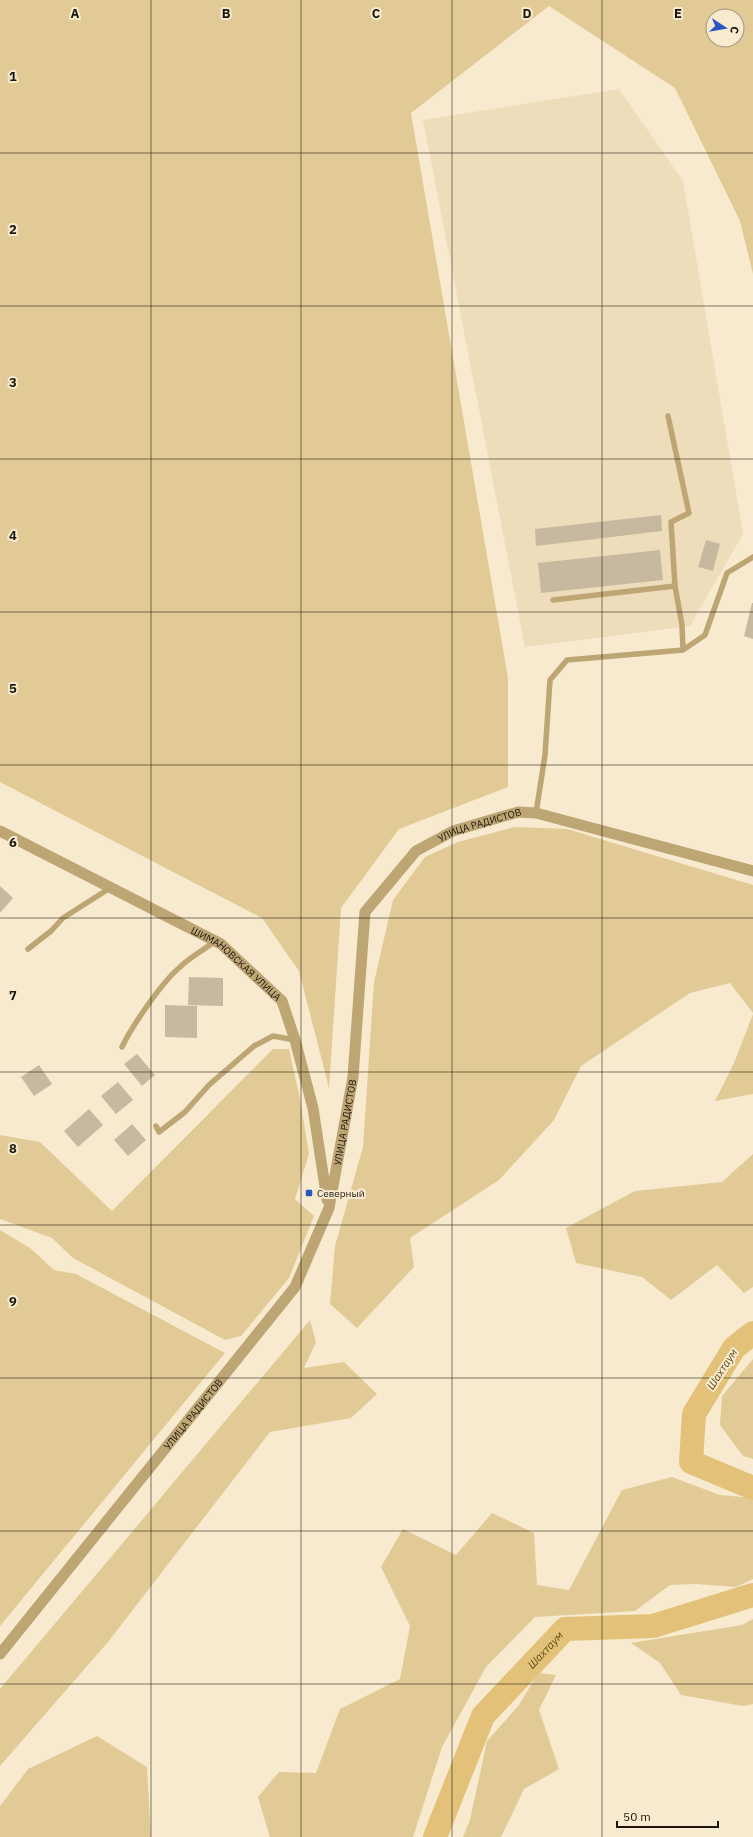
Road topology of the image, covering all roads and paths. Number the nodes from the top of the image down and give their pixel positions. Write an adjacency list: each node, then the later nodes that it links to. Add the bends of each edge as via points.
1 (668, 416): 3 (lane, via 689,513 671,522)
2 (753, 557): 5 (lane, via 727,573 705,635)
3 (675, 586): 4 (lane); 5 (lane, via 682,625)
4 (553, 600)
5 (683, 650): 6 (lane, via 567,660 550,680 545,755)
6 (536, 813): 8 (street, УЛИЦА РАДИСТОВ); 15 (street, УЛИЦА РАДИСТОВ, via 518,812 453,832 416,851 365,912 353,1078)
7 (0, 832): 9 (street, ШИМАНОВСКАЯ УЛИЦА)
8 (753, 871)
9 (111, 888): 10 (street, ШИМАНОВСКАЯ УЛИЦА); 11 (lane, via 63,918)
10 (215, 941): 12 (street, ШИМАНОВСКАЯ УЛИЦА, via 282,1001); 13 (lane, via 180,966 169,978 127,1036)
11 (28, 949)
12 (295, 1040): 14 (lane, via 273,1036 254,1046 208,1085 185,1112 159,1132); 15 (street, ШИМАНОВСКАЯ УЛИЦА, via 313,1108)
13 (122, 1047)
14 (156, 1126)
15 (328, 1208): 16 (street, УЛИЦА РАДИСТОВ, via 295,1287)
16 (0, 1654)

